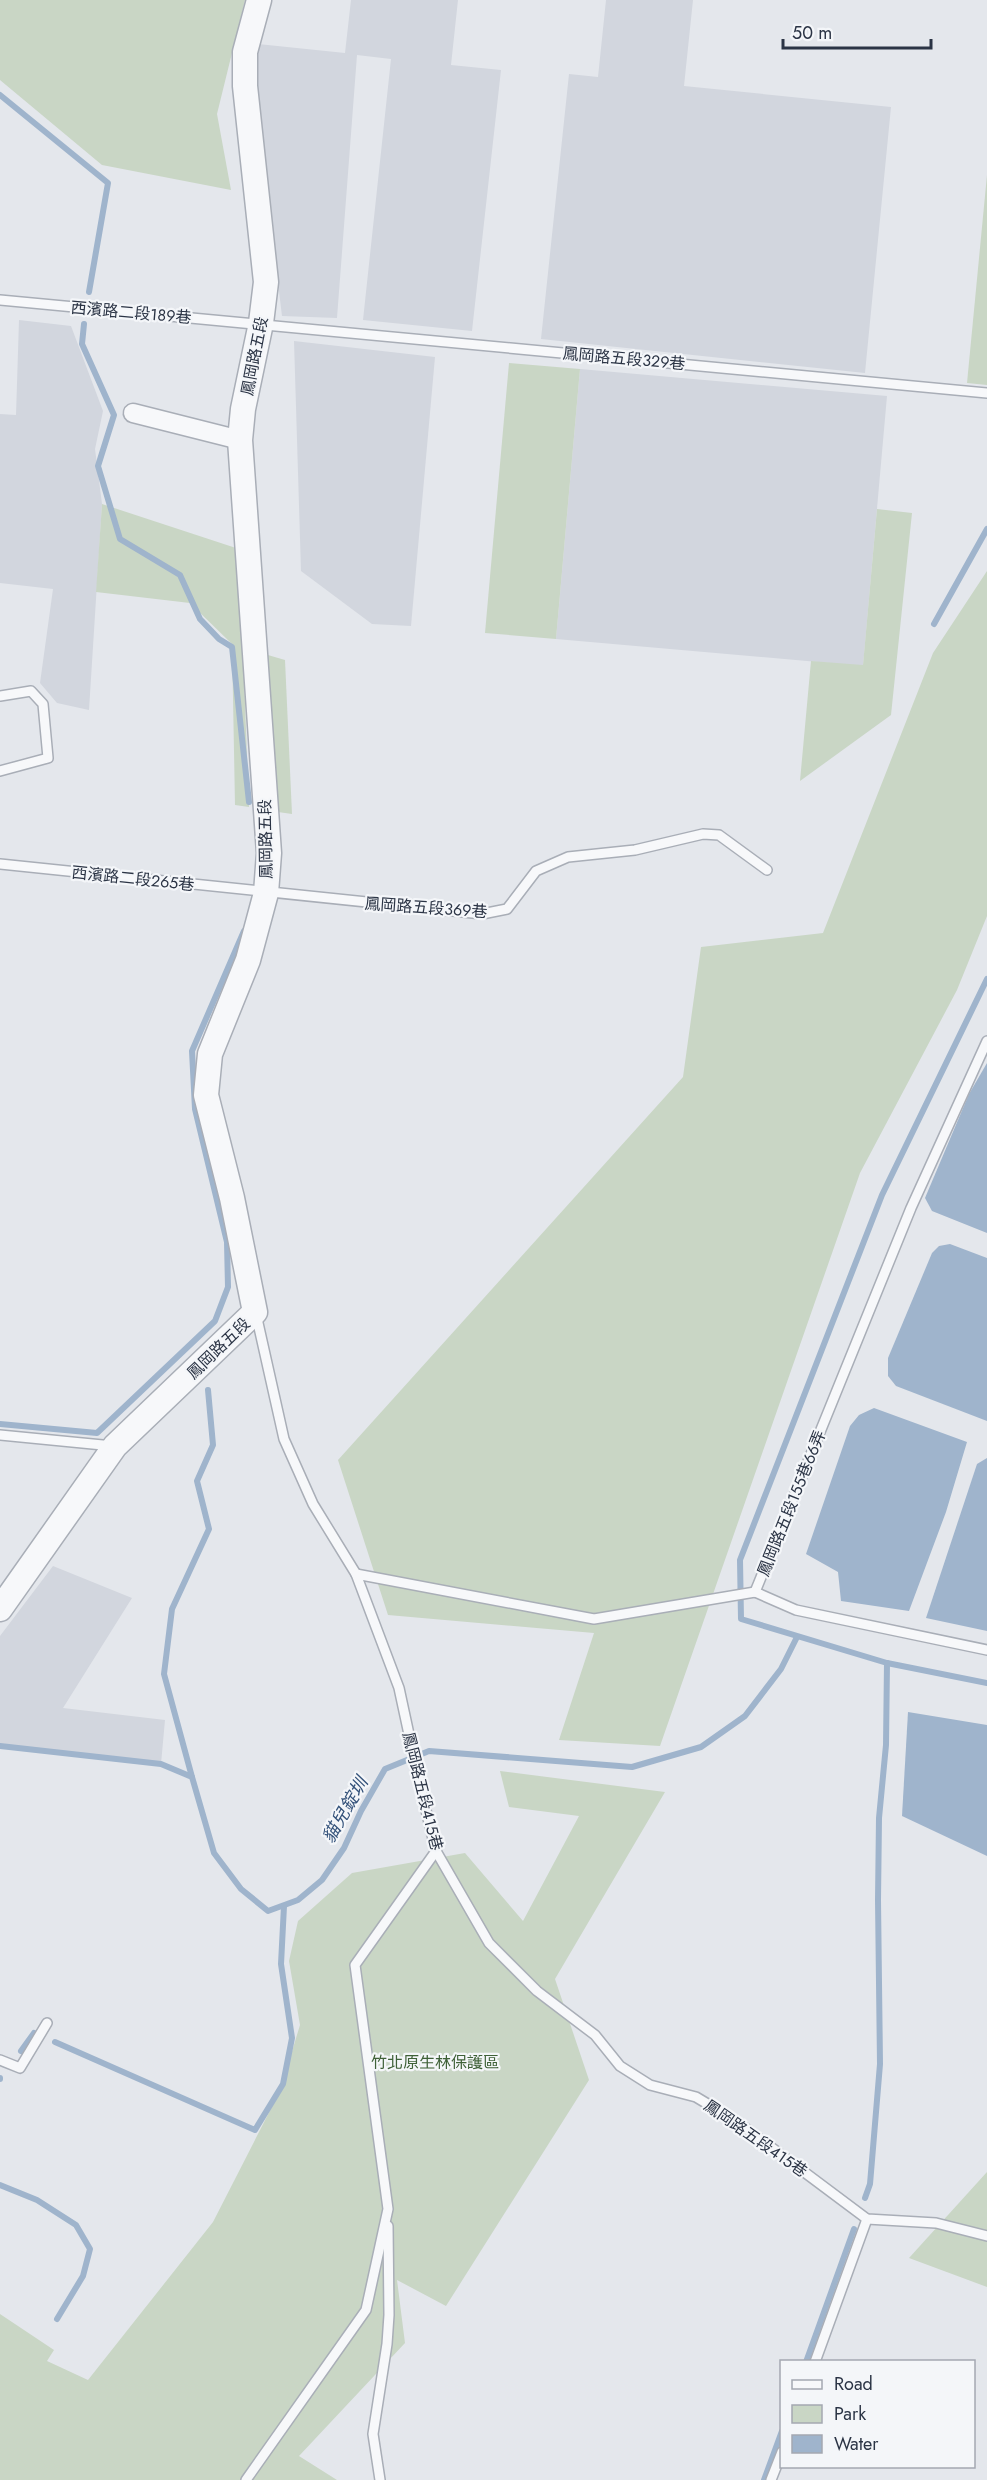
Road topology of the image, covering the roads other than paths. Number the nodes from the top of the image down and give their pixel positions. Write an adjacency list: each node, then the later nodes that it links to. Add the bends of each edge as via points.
1 (259, 0): 3 (street, 鳳岡路五段, via 245,52 245,86 266,282)
2 (0, 300): 3 (lane, 西濱路二段189巷)
3 (261, 323): 4 (lane, 鳳岡路五段329巷); 6 (street, 鳳岡路五段)
4 (987, 393)
5 (133, 413): 6 (street)
6 (240, 440): 11 (street, 鳳岡路五段, via 269,853)
7 (0, 696): 8 (lane, via 32,691 43,704 48,758)
8 (0, 771)
9 (0, 864): 11 (lane, 西濱路二段265巷)
10 (767, 870): 11 (lane, 鳳岡路五段369巷, via 719,835 703,834 635,850 568,857 536,871 507,909 482,914)
11 (266, 893): 13 (street, 鳳岡路五段, via 248,960 210,1054 206,1095)
12 (987, 1041): 17 (lane, 鳳岡路五段155巷66弄, via 911,1208)
13 (255, 1312): 15 (street, 鳳岡路五段); 16 (lane, 鳳岡路五段415巷, via 284,1439 313,1504)
14 (0, 1436): 15 (lane)
15 (115, 1446): 18 (street, 鳳岡路五段)
16 (356, 1574): 17 (lane, 鳳岡路五段155巷66弄, via 594,1619); 20 (lane, 鳳岡路五段415巷, via 399,1688)
17 (755, 1592): 19 (lane, via 796,1610)
18 (0, 1609)
19 (987, 1650)
20 (436, 1851): 23 (lane, via 355,1965); 24 (lane, 鳳岡路五段415巷, via 489,1943 537,1991 595,2035 620,2066 650,2085 696,2097 736,2121)
21 (47, 2023): 22 (lane, via 20,2068)
22 (0, 2060)
23 (388, 2209): 28 (lane, via 366,2310); 29 (lane, via 387,2344 373,2434)
24 (867, 2219): 25 (lane, via 936,2223); 26 (lane)
25 (987, 2236)
26 (815, 2360)
27 (780, 2457): 30 (lane)
28 (246, 2480)
29 (380, 2480)
30 (771, 2480)

